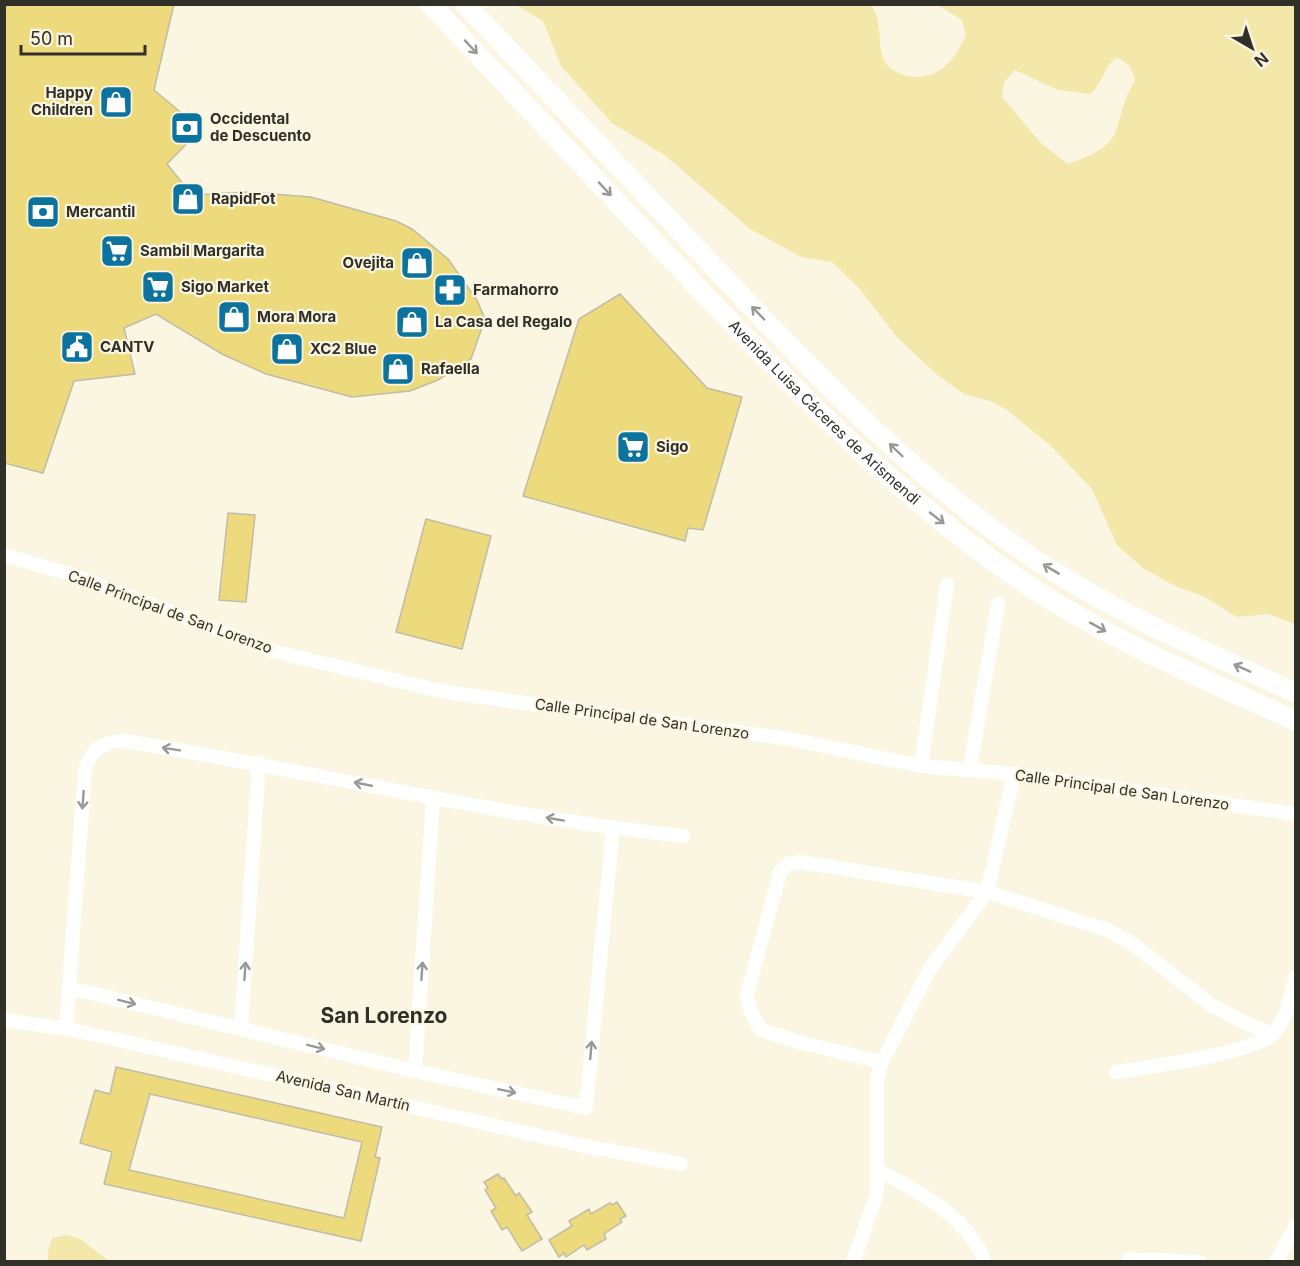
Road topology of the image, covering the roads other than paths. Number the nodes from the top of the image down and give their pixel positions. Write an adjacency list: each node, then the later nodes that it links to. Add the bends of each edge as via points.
1 (430, 4): 7 (main road, Avenida Luisa Cáceres de Arismendi, one-way to 7, via 741,334 891,481 975,548 1074,613 1173,665)
2 (465, 4): 6 (main road, Avenida Luisa Cáceres de Arismendi, one-way to 2, via 1087,591 990,527 908,461 760,316)
3 (4, 555): 9 (street, Calle Principal de San Lorenzo, via 76,576 276,652 445,692 790,739)
4 (948, 585): 9 (street)
5 (998, 604): 10 (street)
6 (1296, 693)
7 (1296, 721)
8 (259, 762): 12 (street, one-way to 8); 18 (street, one-way to 18, via 125,741 98,746 90,756 83,792); 21 (street, one-way to 8)
9 (921, 766): 10 (street, Calle Principal de San Lorenzo)
10 (970, 768): 11 (street, Calle Principal de San Lorenzo)
11 (1014, 774): 13 (street, Calle Principal de San Lorenzo); 16 (street)
12 (434, 798): 14 (street, one-way to 12); 24 (street, one-way to 12)
13 (1296, 814)
14 (613, 828): 15 (street); 24 (street, one-way to 14, via 586,1108)
15 (683, 836)
16 (987, 892): 22 (street, via 1107,930 1130,942 1210,1004); 23 (street, via 929,970); 23 (street, via 801,862 789,863 780,872 747,995 751,1013 762,1030)
17 (1296, 977): 22 (street, via 1281,1024)
18 (70, 988): 20 (street); 21 (street, one-way to 21)
19 (4, 1020): 20 (street, Avenida San Martín)
20 (66, 1029): 26 (street, Avenida San Martín, via 584,1146)
21 (241, 1029): 24 (street, one-way to 24)
22 (1273, 1034): 25 (street, via 1218,1055)
23 (882, 1062): 27 (street, via 877,1078)
24 (415, 1071)
25 (1116, 1072)
26 (681, 1164)
27 (878, 1170): 30 (street, via 877,1193); 31 (street, via 947,1212 975,1239)
28 (1296, 1225): 33 (street)
29 (1129, 1259): 32 (street)
30 (853, 1262)
31 (985, 1262)
32 (1199, 1262)
33 (1276, 1262)

